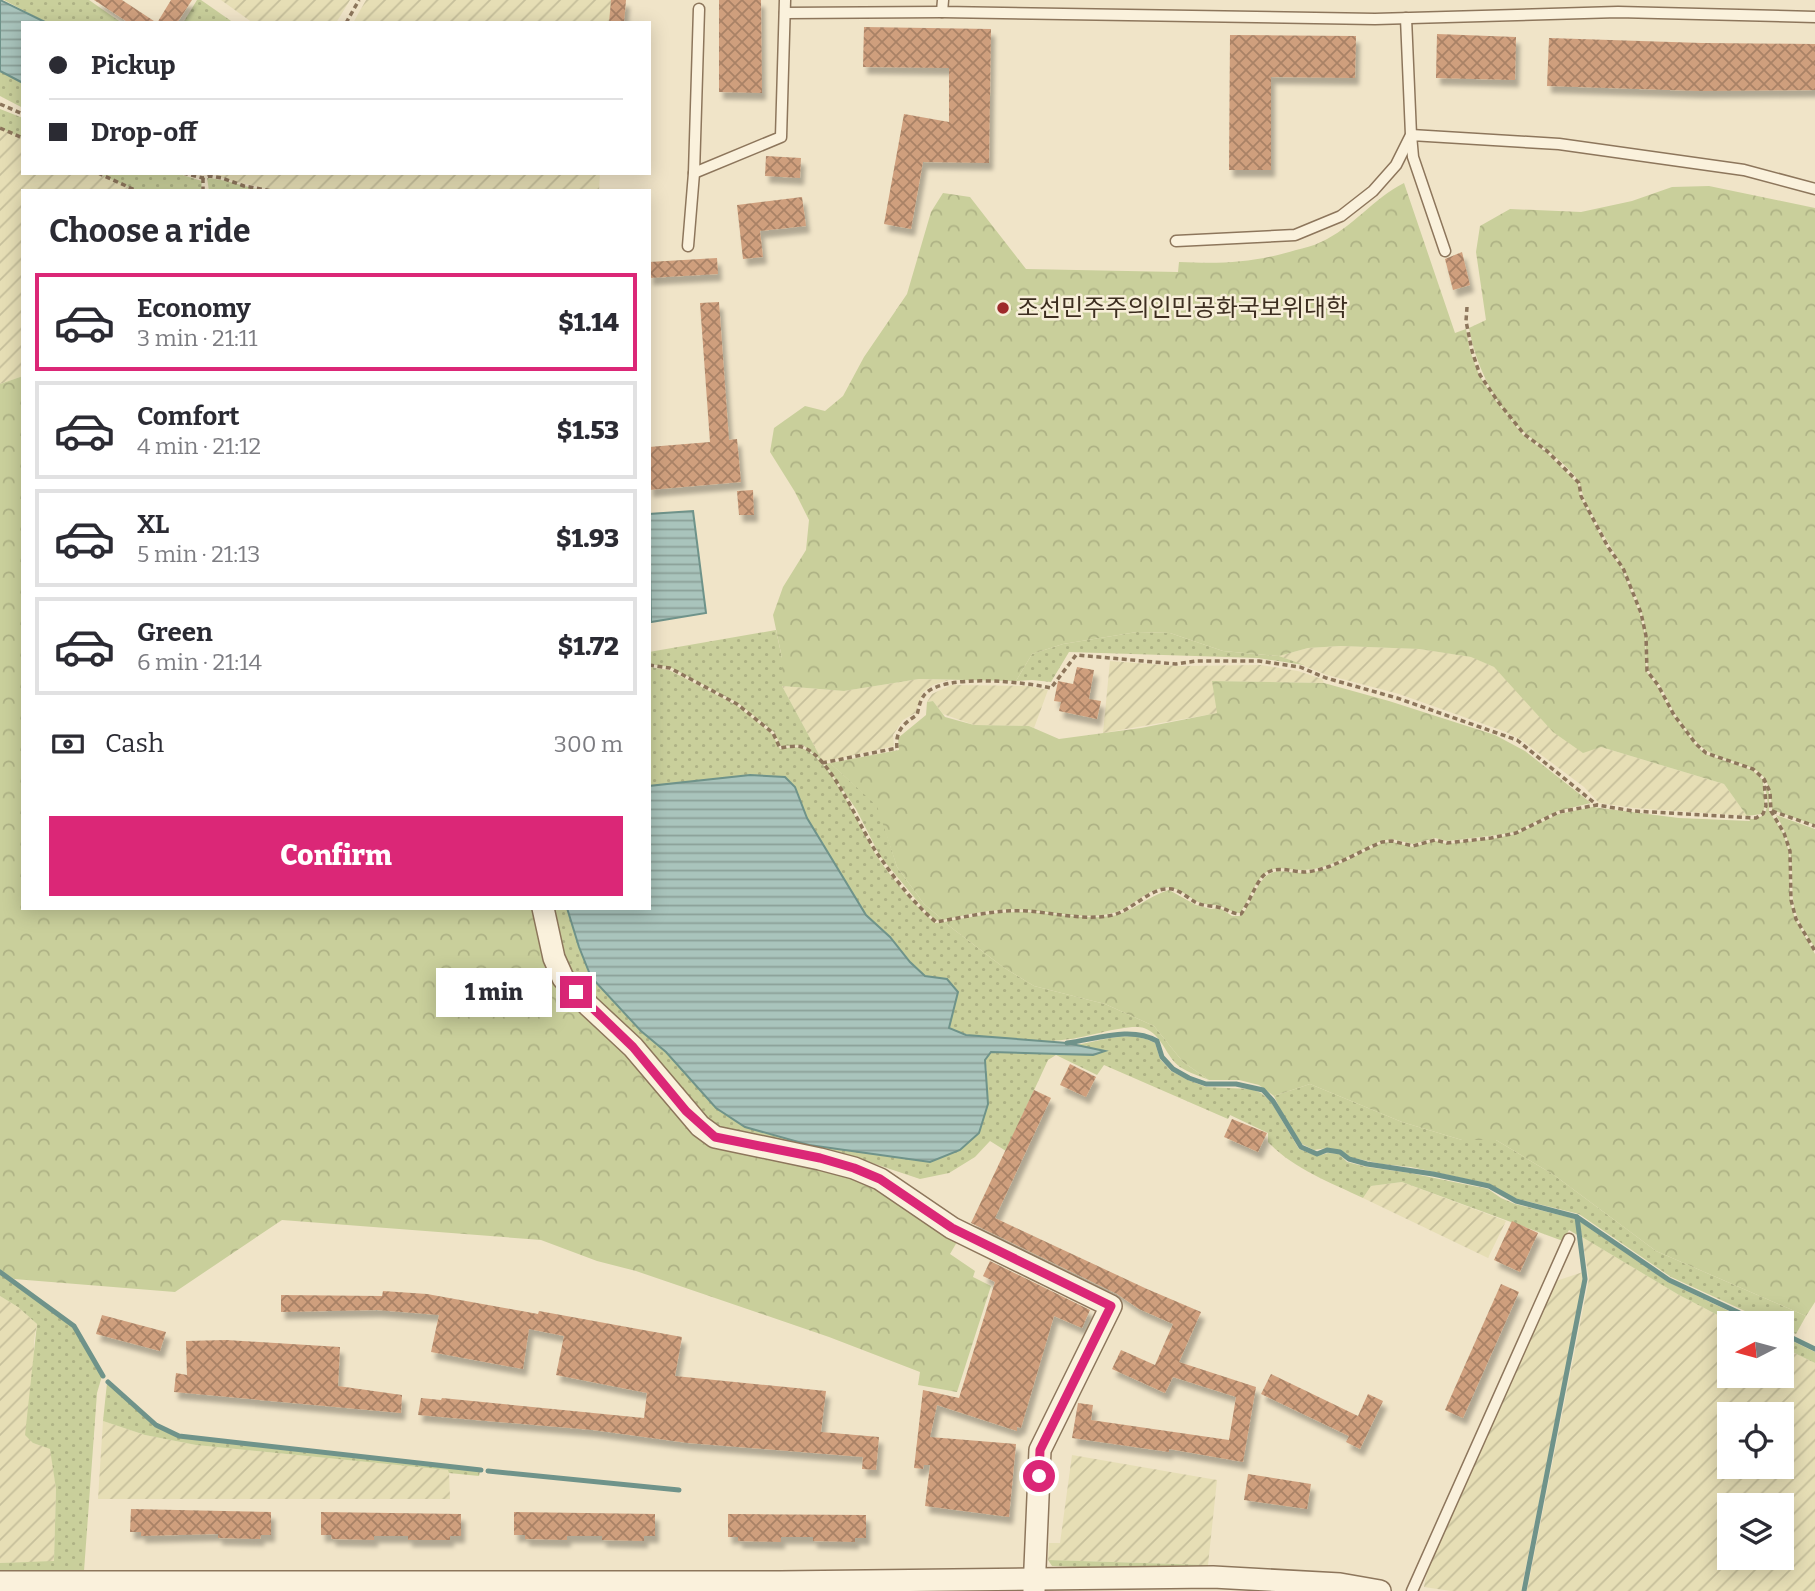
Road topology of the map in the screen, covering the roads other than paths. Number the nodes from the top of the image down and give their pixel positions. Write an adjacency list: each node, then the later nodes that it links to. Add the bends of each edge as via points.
1 (785, 0): 5 (lane)
2 (943, 6): 5 (lane); 7 (lane)
3 (1618, 6): 6 (lane); 7 (lane)
4 (699, 9): 9 (lane)
5 (785, 13): 9 (lane, via 781,137)
6 (1815, 17)
7 (1406, 18): 8 (lane)
8 (1411, 135): 10 (lane, via 1559,144 1744,170); 11 (lane, via 1396,165 1373,191 1325,224 1283,237); 13 (lane, via 1413,157)
9 (694, 173): 12 (lane)
10 (1815, 189)
11 (1176, 241)
12 (688, 246)
13 (1445, 251)
14 (542, 910): 17 (street, via 563,978 715,1137 820,1158 880,1179 952,1228 1111,1306 1040,1450)
15 (1570, 1239): 19 (lane)
16 (0, 1582): 17 (street)
17 (1034, 1585): 18 (street, via 1213,1577 1340,1584)
18 (1380, 1591)
19 (1412, 1591)

